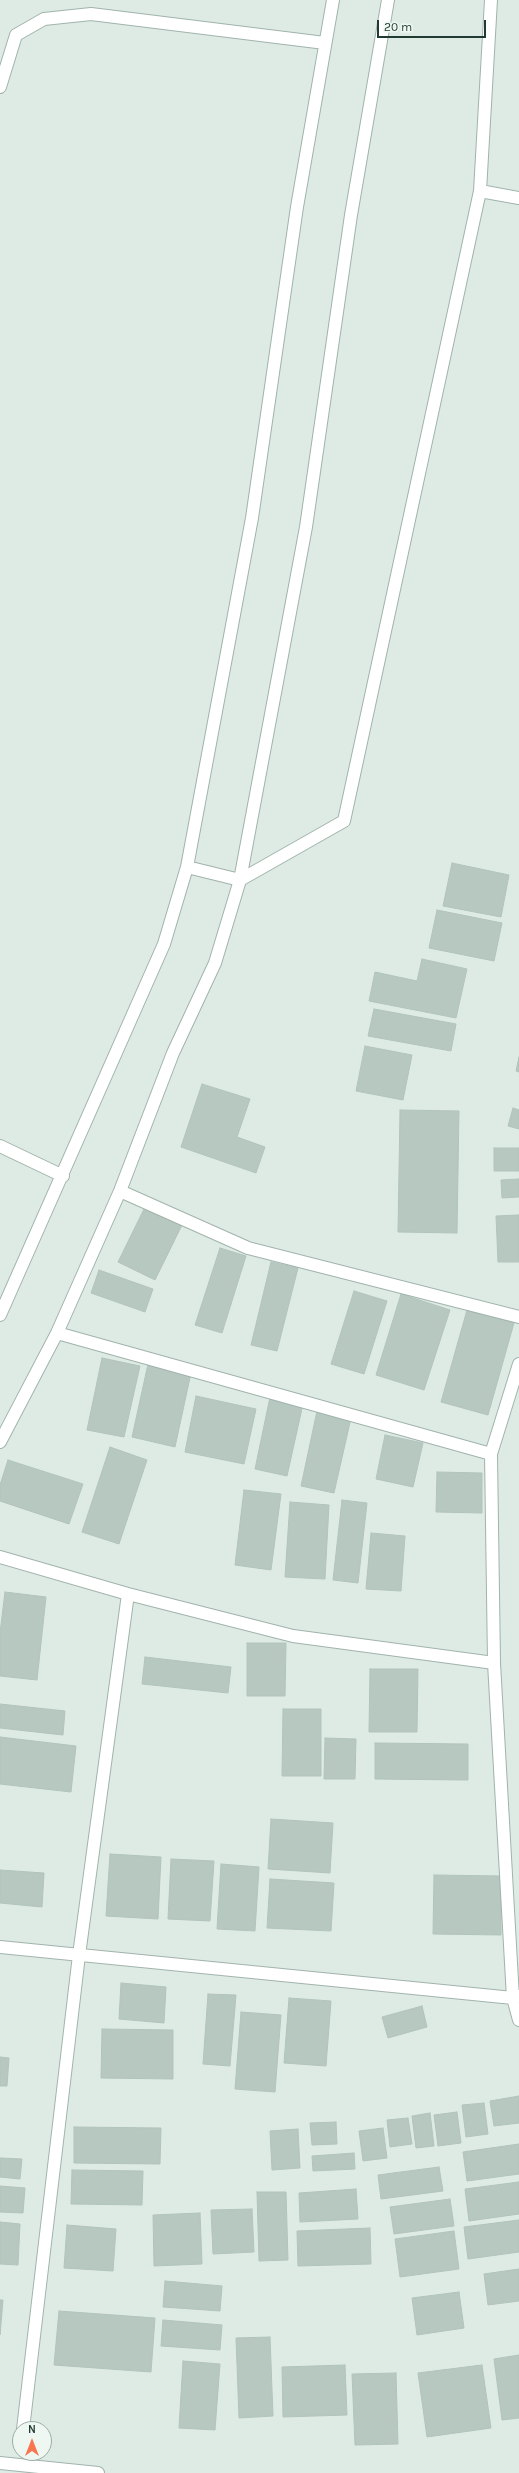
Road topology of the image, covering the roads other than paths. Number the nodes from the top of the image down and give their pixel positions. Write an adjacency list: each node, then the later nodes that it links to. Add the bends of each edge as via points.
1 (333, 0): 4 (street)
2 (388, 0): 9 (street, via 351,215 306,527)
3 (490, 0): 6 (street)
4 (325, 43): 5 (street, via 91,14 44,19 16,35); 8 (street, via 297,207 252,518)
5 (0, 87)
6 (480, 191): 7 (street); 9 (street, via 344,820)
7 (519, 198)
8 (187, 867): 9 (street); 11 (street, via 164,944)
9 (240, 880): 12 (street, via 215,964 173,1053)
10 (0, 1146): 11 (street)
11 (63, 1176): 13 (street)
12 (120, 1191): 14 (street, via 248,1248); 15 (street)
13 (0, 1315)
14 (519, 1317)
15 (57, 1333): 17 (street); 18 (street)
16 (519, 1364): 18 (street)
17 (0, 1442)
18 (491, 1454): 21 (street)
19 (0, 1558): 20 (street)
20 (128, 1594): 21 (street, via 293,1636); 23 (street)
21 (494, 1663): 24 (street)
22 (0, 1947): 23 (street)
23 (79, 1955): 24 (street); 26 (street)
24 (516, 1997): 25 (street)
25 (519, 2020)
26 (24, 2421)
27 (12, 2460): 29 (street)
28 (30, 2461): 30 (street)
29 (0, 2462)
30 (98, 2473)

